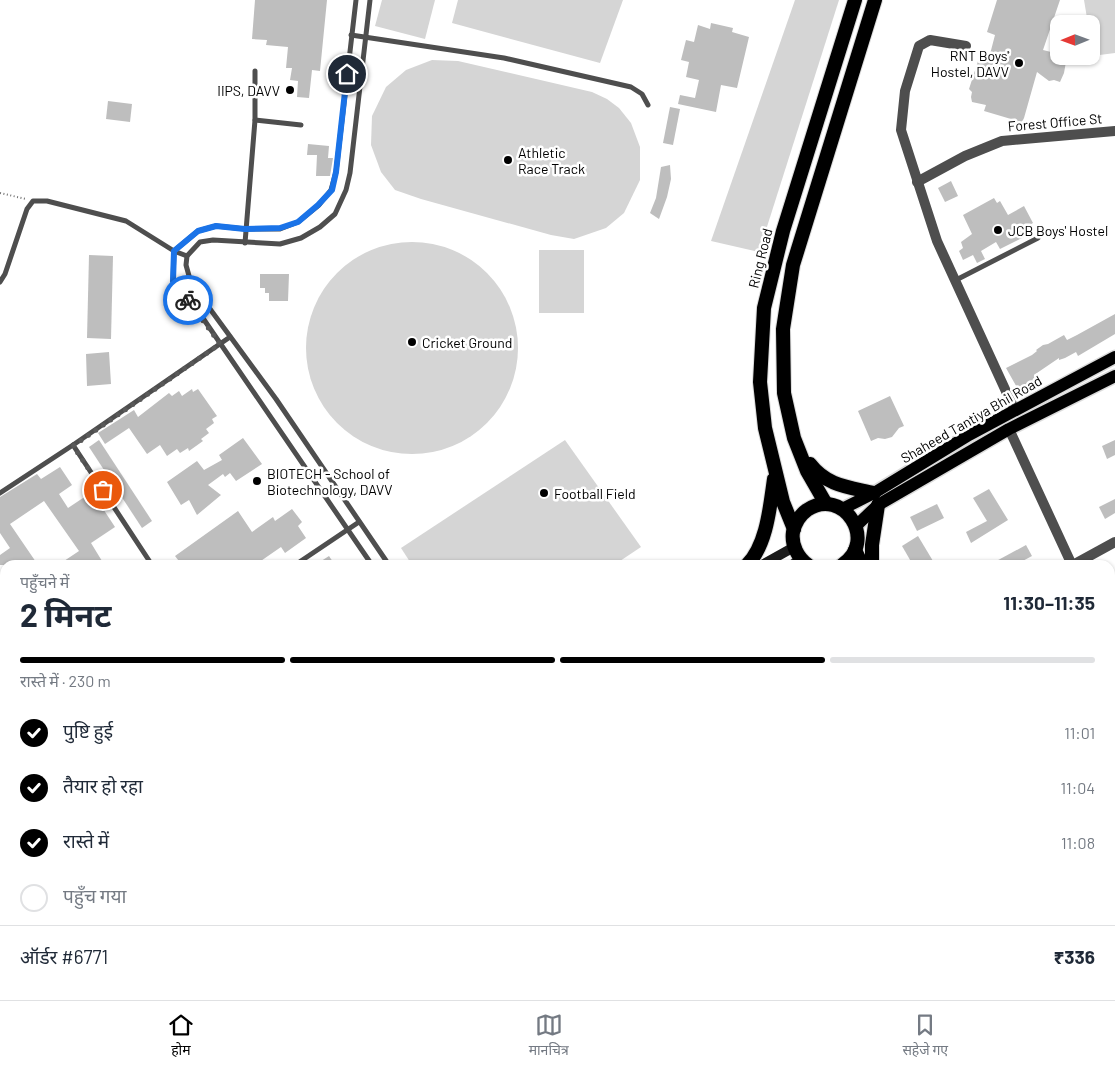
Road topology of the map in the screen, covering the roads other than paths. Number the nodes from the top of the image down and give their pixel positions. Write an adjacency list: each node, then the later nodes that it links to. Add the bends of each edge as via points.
1 (356, 0): 5 (lane)
2 (370, 0): 6 (lane)
3 (855, 0): 29 (highway, Ring Road, via 783,231 764,308 760,382 765,428)
4 (875, 0): 21 (highway, via 793,264)
5 (352, 35): 6 (lane); 14 (lane, via 332,190 298,222 280,228)
6 (366, 37): 9 (lane, via 504,58 631,88 642,94); 16 (lane, via 350,173 335,214 301,238 280,244)
7 (966, 46): 13 (street, via 930,40 919,46 905,91 900,130)
8 (255, 71): 10 (lane)
9 (648, 105)
10 (255, 120): 11 (lane); 14 (lane)
11 (301, 125)
12 (1115, 131): 13 (street, Forest Office St, via 1002,140)
13 (916, 182): 19 (street, via 937,241)
14 (245, 229): 16 (lane); 17 (lane, via 216,226 198,231)
15 (1038, 238): 19 (lane)
16 (245, 242): 18 (lane, via 200,242)
17 (174, 251): 18 (lane); 20 (lane, via 126,220 33,200); 23 (lane, via 173,281)
18 (187, 256): 22 (lane, via 191,283)
19 (956, 280): 26 (street)
20 (0, 282)
21 (783, 329): 31 (highway, via 792,410 809,463 817,474 830,482); 32 (highway, via 784,392 794,438 807,471)
22 (230, 337): 23 (lane); 34 (lane)
23 (220, 344): 28 (lane); 36 (lane)
24 (1115, 357): 26 (main road, Shaheed Tantiya Bhil Road)
25 (1115, 376): 27 (main road, Shaheed Tantiya Bhil Road)
26 (1015, 411): 31 (main road, Shaheed Tantiya Bhil Road, via 969,435)
27 (1009, 429): 31 (main road, Shaheed Tantiya Bhil Road); 49 (street)
28 (73, 446): 30 (lane); 41 (lane)
29 (776, 471): 37 (highway, Ring Road, via 783,502); 45 (highway, via 767,524)
30 (0, 492)
31 (876, 499): 33 (main road, Shaheed Tantiya Bhil Road); 35 (main road, Shaheed Tantiya Bhil Road); 48 (highway)
32 (826, 504): 33 (highway); 37 (highway, via 805,511)
33 (842, 509): 35 (highway)
34 (359, 522): 36 (lane); 44 (lane)
35 (856, 526): 39 (highway)
36 (347, 529): 42 (lane); 43 (lane)
37 (794, 529): 40 (highway)
38 (1115, 542): 50 (street)
39 (855, 550): 46 (highway); 47 (highway)
40 (799, 559)
41 (149, 560)
42 (302, 560)
43 (369, 560)
44 (386, 560)
45 (753, 560)
46 (848, 560)
47 (860, 560)
48 (872, 560)
49 (1070, 560)
50 (1081, 560)

